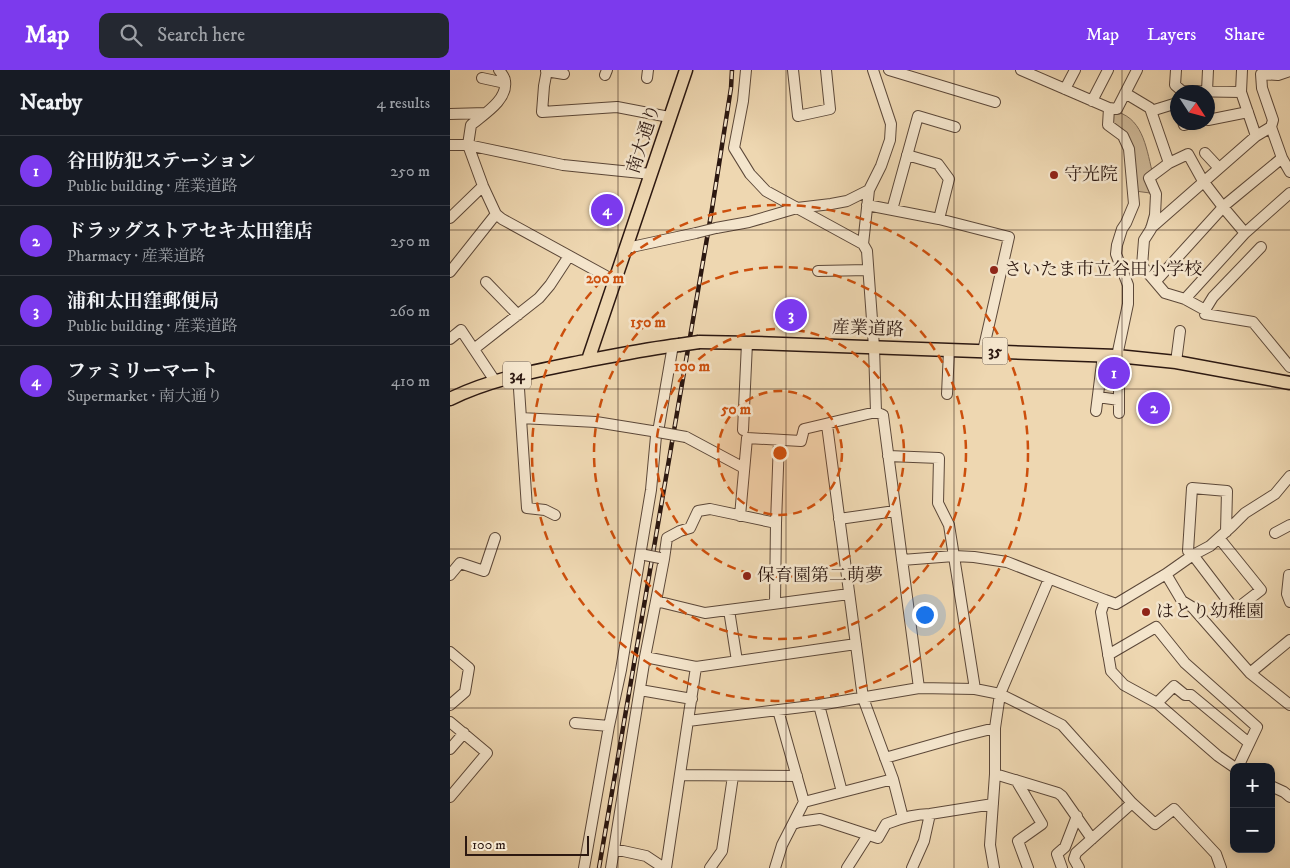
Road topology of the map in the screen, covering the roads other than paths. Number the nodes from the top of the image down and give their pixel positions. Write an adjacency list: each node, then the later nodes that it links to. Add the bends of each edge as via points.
1 (499, 70): 20 (street)
2 (686, 70): 35 (main road, 南大通り)
3 (746, 70): 55 (street, via 734,148 750,174 766,191)
4 (793, 70): 5 (street, via 798,116 830,109)
5 (826, 70)
6 (873, 70): 51 (street, via 891,124 890,140)
7 (888, 70): 28 (street)
8 (1021, 70): 18 (street)
9 (1075, 70): 23 (street)
10 (1108, 70): 27 (street)
11 (1137, 70): 26 (street)
12 (1176, 70): 21 (street)
13 (1208, 70): 22 (street)
14 (1242, 70): 25 (street)
15 (546, 71): 17 (street); 35 (street, via 542,112 617,108)
16 (1290, 71): 37 (street, via 1278,76 1261,74 1262,88 1273,120)
17 (564, 74)
18 (1039, 74): 23 (street)
19 (482, 78): 20 (street)
20 (505, 83): 33 (street, via 505,91)
21 (1175, 85)
22 (1207, 85)
23 (1065, 89): 27 (street)
24 (1215, 91): 25 (street)
25 (1241, 92): 32 (street)
26 (1125, 93): 30 (street, via 1117,109); 31 (street)
27 (1092, 100): 30 (street)
28 (995, 102)
29 (1170, 105): 31 (street)
30 (1109, 108): 84 (street, via 1108,125 1123,136 1129,149 1134,204 1117,245 1116,254 1128,285 1128,304)
31 (1151, 111): 45 (street)
32 (1248, 112): 36 (street); 39 (street)
33 (486, 113): 34 (street); 41 (street, via 471,125)
34 (450, 114)
35 (669, 117): 48 (main road, 南大通り)
36 (1215, 119)
37 (1271, 127): 39 (street); 44 (street)
38 (955, 128): 43 (street, via 918,116)
39 (1256, 136): 46 (street)
40 (450, 145): 41 (street)
41 (468, 145): 48 (street, via 562,165); 50 (street)
42 (1206, 152): 46 (street)
43 (908, 155): 56 (street); 59 (street, via 938,164 949,179)
44 (1282, 158): 47 (street); 54 (street)
45 (1169, 163): 49 (street, via 1188,154); 60 (street, via 1149,178 1156,194)
46 (1219, 168): 49 (street)
47 (1290, 172)
48 (651, 174): 64 (main road, 南大通り)
49 (1204, 181): 54 (street); 60 (street)
50 (484, 186): 57 (street); 58 (street)
51 (869, 190): 53 (street); 55 (street, via 847,201)
52 (1290, 192): 61 (street)
53 (867, 205): 56 (street); 62 (street)
54 (1223, 207): 61 (street); 69 (street)
55 (797, 208): 62 (street); 64 (street, bridge, via 749,222)
56 (892, 210): 59 (street)
57 (496, 214): 65 (street); 68 (street)
58 (450, 218)
59 (939, 219): 82 (street, via 1009,237)
60 (1151, 228): 69 (street, via 1144,240 1142,266)
61 (1245, 233): 72 (street)
62 (863, 244): 66 (street, via 867,250)
63 (1261, 247): 73 (street, via 1213,296)
64 (627, 248): 70 (main road, 南大通り)
65 (569, 256): 70 (street); 74 (street, via 539,298)
66 (868, 270): 67 (street); 79 (street)
67 (818, 271)
68 (450, 272)
69 (1156, 280): 72 (street, via 1166,293)
70 (616, 281): 85 (main road, 南大通り)
71 (486, 282): 74 (street)
72 (1185, 299): 73 (street)
73 (1205, 310): 87 (street, via 1205,314 1253,322)
74 (518, 315): 80 (street)
75 (1180, 331): 86 (street)
76 (450, 339): 80 (street, via 462,330)
77 (747, 342): 78 (main road, 産業道路 / 35, bridge); 79 (main road, 産業道路 / 35); 101 (street)
78 (676, 345): 85 (main road, 産業道路 / 35); 102 (street)
79 (874, 347): 81 (main road, 産業道路 / 35); 98 (street)
80 (474, 349): 89 (street)
81 (949, 350): 82 (main road, 産業道路 / 35); 92 (street)
82 (983, 351): 83 (main road, 産業道路 / 35)
83 (1103, 355): 84 (main road, 産業道路 / 35); 93 (street)
84 (1117, 356): 86 (main road, 産業道路 / 35)
85 (588, 360): 88 (main road, 産業道路 / 34)
86 (1176, 362): 90 (main road, 産業道路 / 35)
87 (1290, 367)
88 (518, 374): 89 (main road, 産業道路 / 34); 99 (street)
89 (495, 381): 94 (main road, 産業道路 / 34)
90 (1290, 383)
91 (1119, 386): 95 (street)
92 (947, 394)
93 (1098, 397): 95 (street); 96 (street)
94 (450, 400)
95 (1119, 400): 97 (street)
96 (1096, 411)
97 (1119, 413)
98 (880, 414): 100 (street); 104 (street)
99 (521, 418): 102 (street, via 596,422); 108 (street, via 527,508)
100 (827, 425): 103 (street, via 804,429 801,442); 110 (street)
101 (743, 430)
102 (658, 432): 105 (street, bridge, via 686,437); 116 (street)
103 (779, 441): 105 (street, via 747,438); 111 (street)
104 (888, 456): 107 (street); 118 (street, via 939,458 938,503 949,524)
105 (744, 468): 109 (street)
106 (1290, 476): 114 (street, via 1275,494 1245,513)
107 (895, 511): 110 (street); 120 (street)
108 (555, 514)
109 (740, 516): 111 (street); 119 (street, via 710,509 698,511 690,528 667,538)
110 (839, 519): 125 (street)
111 (776, 523): 129 (street)
112 (1290, 525): 113 (street)
113 (1275, 533)
114 (1222, 535): 117 (street); 117 (street, via 1227,491 1192,488 1188,551); 117 (street, via 1261,590 1235,610)
115 (495, 538): 121 (street, via 484,571 460,563)
116 (642, 554): 119 (street, bridge); 153 (street)
117 (1193, 555): 122 (street)
118 (954, 556): 120 (street); 124 (street, via 1007,562); 140 (street)
119 (662, 558): 127 (street)
120 (902, 560): 139 (street)
121 (450, 574)
122 (1166, 574): 126 (street, via 1116,604); 138 (street, via 1182,601 1192,607)
123 (1290, 574): 128 (street, via 1287,594)
124 (1049, 578): 126 (street); 142 (street)
125 (849, 594): 129 (street); 132 (street)
126 (1104, 600): 134 (street, via 1101,612)
127 (656, 601): 130 (street, via 705,613); 135 (street)
128 (1290, 602)
129 (775, 603): 130 (street)
130 (729, 610): 136 (street)
131 (1290, 640): 138 (street)
132 (856, 644): 136 (street); 143 (street)
133 (450, 652): 146 (street, via 469,668 465,692)
134 (1108, 655): 145 (street, via 1111,671 1124,685); 156 (street, via 1156,627 1185,663 1257,727)
135 (645, 657): 137 (street); 141 (street)
136 (737, 661): 137 (street)
137 (696, 667): 144 (street)
138 (1250, 673): 148 (street)
139 (919, 688): 140 (street); 143 (street)
140 (975, 689): 142 (street)
141 (640, 690): 144 (street); 180 (street)
142 (1000, 694): 154 (street); 172 (street, via 1062,725)
143 (863, 698): 147 (street); 158 (street)
144 (692, 699): 150 (street)
145 (1157, 703): 156 (street, via 1174,686 1185,695 1191,695); 159 (street)
146 (450, 705)
147 (819, 705): 149 (street); 168 (street)
148 (1290, 705)
149 (778, 710): 150 (street); 164 (street)
150 (688, 721): 162 (street)
151 (450, 722): 155 (street)
152 (576, 723): 153 (street)
153 (609, 726): 182 (street)
154 (996, 728): 158 (street); 161 (street)
155 (464, 734): 157 (street); 169 (street, via 487,753)
156 (1249, 743): 160 (street)
157 (450, 749)
158 (885, 758): 165 (street)
159 (1230, 763)
160 (1238, 763)
161 (995, 774): 166 (street); 173 (street)
162 (680, 775): 163 (street); 184 (street)
163 (734, 776): 164 (street); 185 (street, via 722,851)
164 (797, 776): 171 (street)
165 (892, 779): 168 (street); 176 (street)
166 (1016, 780): 175 (street, via 1058,792); 189 (street, via 1042,824 1018,841)
167 (1275, 788): 170 (street)
168 (842, 792): 171 (street)
169 (450, 797)
170 (1290, 797)
171 (804, 802): 177 (street)
172 (1132, 803): 179 (street); 192 (street, via 1156,824 1174,809 1216,854)
173 (993, 804): 174 (street); 188 (street, via 990,845)
174 (930, 814): 176 (street); 187 (street, via 924,841)
175 (1076, 816): 179 (street); 190 (street, via 1064,847 1056,854)
176 (903, 818): 178 (street, via 886,824 878,838)
177 (793, 824): 178 (street, via 820,819); 181 (street, via 782,845)
178 (868, 835): 186 (street)
179 (1092, 839): 191 (street, via 1076,853 1074,859)
180 (614, 849): 183 (street); 184 (street, via 646,856)
181 (777, 867)
182 (584, 868)
183 (611, 868)
184 (665, 868)
185 (710, 868)
186 (847, 868)
187 (912, 868)
188 (994, 868)
189 (1028, 868)
190 (1062, 868)
191 (1079, 868)
192 (1221, 868)

